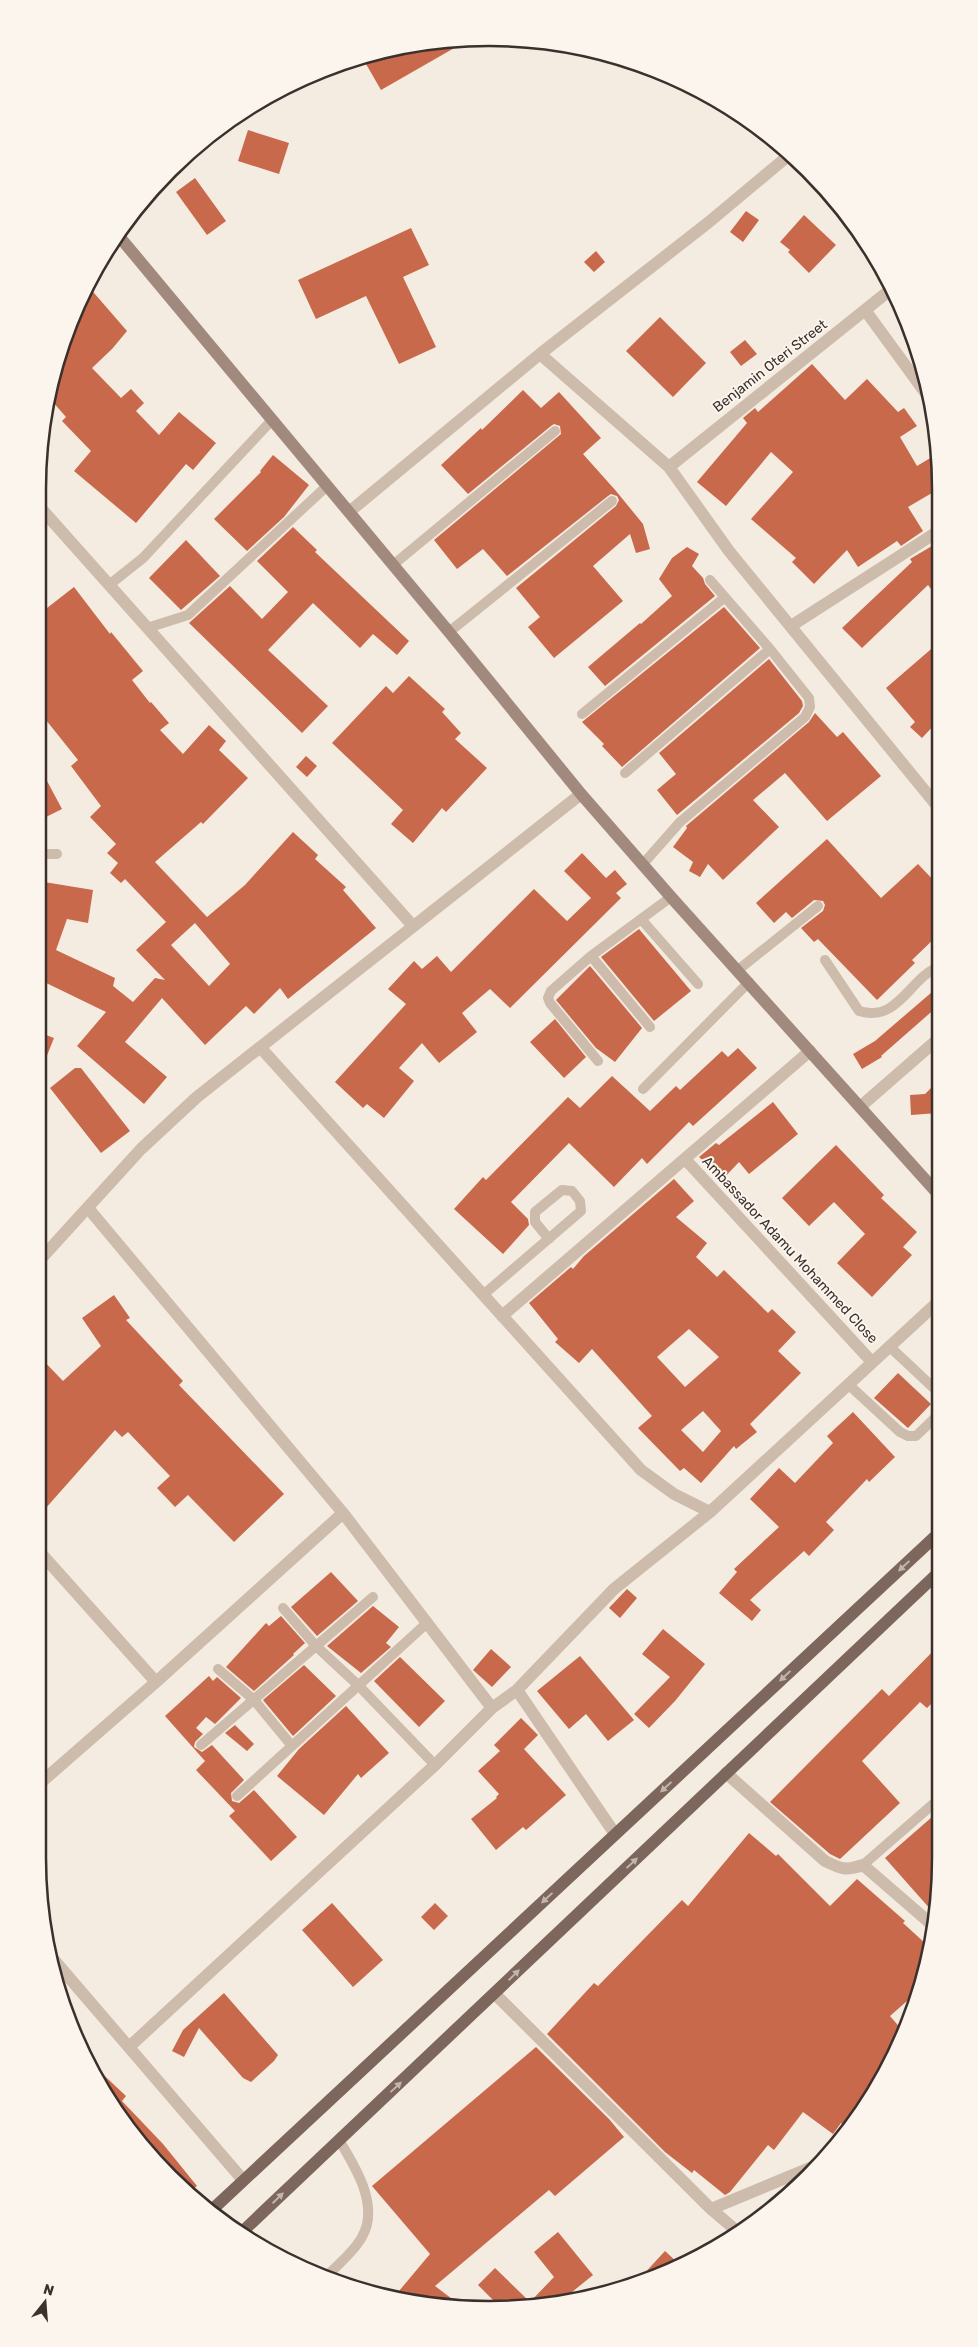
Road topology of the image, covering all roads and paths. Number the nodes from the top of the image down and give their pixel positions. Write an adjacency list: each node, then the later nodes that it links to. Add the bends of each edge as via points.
1 (784, 159): 5 (street)
2 (123, 241): 7 (street)
3 (886, 293): 4 (street, Benjamin Oteri Street)
4 (865, 310): 6 (street); 9 (street, Benjamin Oteri Street)
5 (540, 354): 9 (street); 12 (street)
6 (919, 384)
7 (272, 420): 10 (street); 17 (lane, via 143,558)
8 (555, 431): 15 (lane)
9 (669, 466): 19 (street, via 729,551)
10 (327, 486): 12 (street); 20 (lane, via 188,615)
11 (612, 501): 21 (lane)
12 (349, 512): 15 (street)
13 (46, 514): 17 (street)
14 (932, 535): 19 (street)
15 (393, 565): 21 (street)
16 (710, 580): 18 (lane)
17 (108, 585): 20 (street)
18 (724, 598): 22 (lane); 23 (lane)
19 (791, 626): 26 (street)
20 (147, 628): 33 (street)
21 (449, 632): 25 (street)
22 (770, 649): 24 (lane); 29 (lane, via 809,698 810,707 805,717 680,822)
23 (582, 714)
24 (625, 774)
25 (581, 794): 29 (street); 33 (street)
26 (932, 800)
27 (46, 854): 28 (lane)
28 (57, 854)
29 (643, 864): 30 (street)
30 (671, 897): 32 (lane); 36 (street)
31 (818, 906): 36 (lane)
32 (641, 919): 34 (lane); 39 (lane)
33 (413, 926): 42 (street)
34 (591, 956): 40 (lane); 44 (lane, via 548,998)
35 (826, 960): 37 (lane, via 858,1011 872,1015 902,1000)
36 (738, 970): 38 (street)
37 (932, 972)
38 (749, 982): 43 (street); 45 (lane)
39 (698, 984)
40 (650, 1027)
41 (932, 1044): 46 (street)
42 (260, 1047): 49 (street, via 197,1097 141,1149); 52 (street)
43 (810, 1051): 46 (street); 47 (street)
44 (598, 1061)
45 (643, 1089)
46 (860, 1107): 48 (street)
47 (685, 1159): 54 (street); 56 (street, Ambassador Adamu Mohammed Close)
48 (932, 1188)
49 (88, 1208): 51 (street); 61 (street)
50 (549, 1239): 50 (lane, via 581,1211 580,1201 572,1191 562,1190 535,1212 535,1222); 52 (lane)
51 (46, 1253)
52 (483, 1295): 54 (street)
53 (932, 1308): 55 (street)
54 (502, 1316): 60 (street, via 641,1470 674,1494)
55 (890, 1347): 56 (street); 58 (lane)
56 (872, 1362): 57 (street)
57 (849, 1385): 59 (lane, via 908,1436 916,1436); 60 (street)
58 (932, 1386)
59 (932, 1421)
60 (710, 1512): 72 (street, via 614,1589)
61 (343, 1513): 67 (street); 70 (street)
62 (932, 1539): 82 (main road, one-way to 82)
63 (46, 1559): 70 (street)
64 (932, 1579): 78 (main road)
65 (373, 1597): 68 (lane)
66 (283, 1608): 68 (lane)
67 (427, 1623): 71 (lane); 74 (street)
68 (316, 1646): 71 (lane); 73 (lane)
69 (218, 1669): 73 (lane)
70 (156, 1682): 79 (street)
71 (359, 1686): 76 (lane); 77 (lane)
72 (517, 1690): 74 (street); 82 (street)
73 (254, 1700): 75 (lane); 76 (lane)
74 (492, 1708): 77 (street)
75 (201, 1745)
76 (292, 1746): 80 (lane)
77 (435, 1765): 87 (street)
78 (726, 1774): 83 (street, via 825,1860 850,1870); 86 (main road, one-way to 78)
79 (46, 1777)
80 (237, 1796)
81 (932, 1805): 83 (lane)
82 (615, 1834): 90 (main road, one-way to 90)
83 (863, 1865): 84 (street)
84 (927, 1921)
85 (60, 1967): 87 (street)
86 (495, 1994): 88 (main road, one-way to 86); 92 (street)
87 (129, 2047): 90 (street)
88 (339, 2140): 94 (main road, one-way to 88); 95 (lane, via 358,2169 368,2209 368,2224 362,2238)
89 (801, 2172): 92 (street)
90 (243, 2180): 91 (main road)
91 (216, 2206)
92 (712, 2209): 93 (street)
93 (733, 2227)
94 (246, 2228)
95 (331, 2271)

